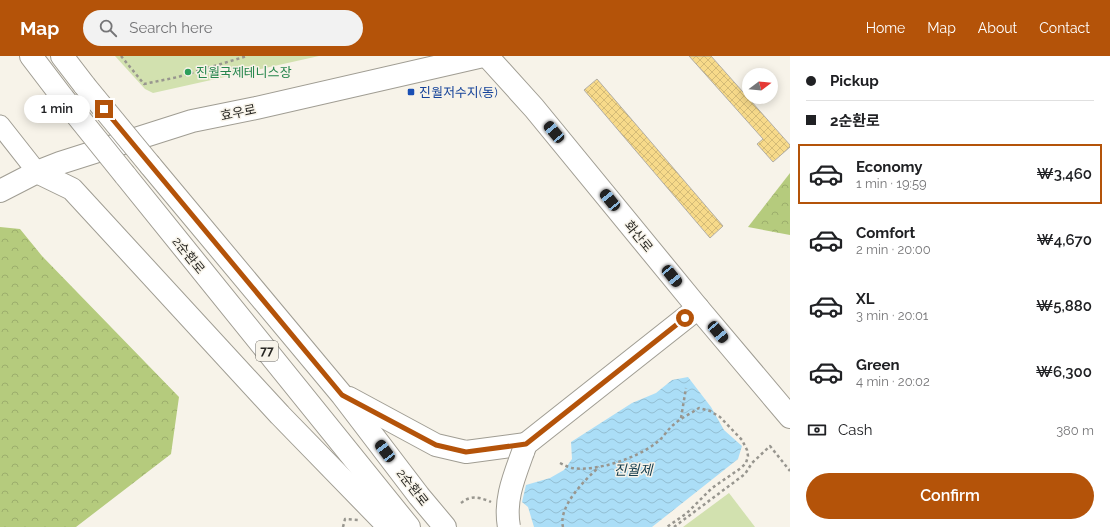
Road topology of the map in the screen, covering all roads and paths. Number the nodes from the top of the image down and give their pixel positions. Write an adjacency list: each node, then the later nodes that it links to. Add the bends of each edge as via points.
1 (31, 56): 24 (main road, 2순환로 / 77, bridge)
2 (62, 56): 12 (main road, 2순환로 / 77, bridge)
3 (121, 56): 4 (path, via 144,84 178,77)
4 (247, 56)
5 (483, 56): 8 (main road, 효우로, via 192,121)
6 (487, 56): 10 (main road, 화산로, via 554,132)
7 (0, 125): 8 (street)
8 (37, 172): 9 (main road, 효우로); 23 (main road, via 72,188 280,415)
9 (0, 191)
10 (698, 308): 14 (main road, 화산로); 15 (main road)
11 (686, 388): 13 (path)
12 (342, 395): 15 (main road, via 436,445 466,452); 25 (main road, 2순환로 / 77)
13 (681, 418): 17 (path, via 658,442 640,454); 28 (path, via 699,408 710,411 720,417 742,440 748,456 741,468 712,488 687,513)
14 (790, 418)
15 (525, 448): 26 (main road, bridge, via 509,493)
16 (560, 463): 17 (path, via 571,468)
17 (599, 466): 27 (path, via 573,494 563,513)
18 (790, 471): 29 (path, via 770,446 744,474)
19 (461, 503): 20 (path, via 475,496 489,501)
20 (494, 506)
21 (361, 523): 22 (path, via 358,520 345,520)
22 (343, 527)
23 (389, 527)
24 (409, 527)
25 (445, 527)
26 (509, 527)
27 (563, 527)
28 (667, 527)
29 (674, 527)

